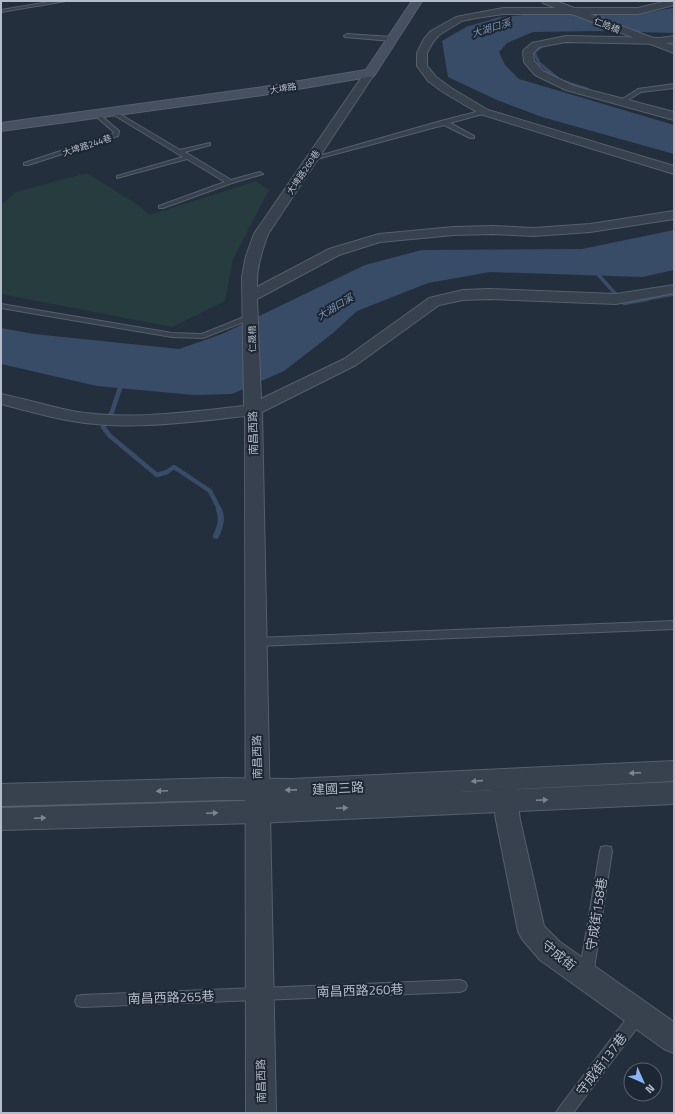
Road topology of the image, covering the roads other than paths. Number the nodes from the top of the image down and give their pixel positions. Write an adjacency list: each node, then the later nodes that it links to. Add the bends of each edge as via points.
1 (64, 1): 5 (lane)
2 (417, 1): 8 (main road)
3 (547, 1): 6 (street, 仁皓橋)
4 (674, 2): 6 (street, via 638,11)
5 (1, 11)
6 (572, 11): 9 (street, 仁皓橋); 16 (street, via 503,11 476,15 449,24 428,41 422,53 422,66 432,79)
7 (347, 36): 8 (lane)
8 (392, 39): 12 (main road)
9 (643, 39): 10 (street); 11 (street, 仁皓橋); 14 (street, via 566,39 536,45 528,52 530,62 539,73 570,88)
10 (674, 39)
11 (674, 50)
12 (370, 73): 15 (main road, 大埤路, via 262,91); 25 (street, 大埤路260巷)
13 (674, 86): 14 (lane, via 640,90)
14 (621, 102): 18 (street)
15 (111, 111): 17 (main road, 大埤路); 23 (lane)
16 (484, 112): 19 (lane); 27 (street)
17 (95, 113): 20 (main road, 大埤路); 26 (lane, 大埤路244巷, via 117,132 116,135)
18 (674, 116)
19 (443, 122): 21 (lane); 25 (lane)
20 (1, 127)
21 (472, 137)
22 (208, 144): 23 (lane)
23 (179, 152): 24 (lane)
24 (188, 157): 29 (lane); 30 (lane)
25 (311, 159): 33 (street, 大埤路260巷, via 261,234)
26 (26, 164)
27 (674, 170)
28 (260, 174): 30 (lane)
29 (119, 177)
30 (230, 182): 31 (lane)
31 (161, 207)
32 (674, 215): 35 (street, via 590,228 542,232 454,231 379,238 334,252)
33 (249, 277): 35 (street, 仁晟橋)
34 (674, 289): 39 (street, via 616,299 489,294 463,295 434,301 350,362)
35 (251, 296): 37 (street, 仁晟橋)
36 (1, 306): 37 (lane, via 172,335 203,336)
37 (252, 318): 39 (street, 仁晟橋)
38 (1, 399): 39 (street, via 73,416 122,420 183,418)
39 (253, 405): 41 (street, 南昌西路)
40 (674, 625): 41 (lane)
41 (256, 642): 46 (street, 南昌西路)
42 (674, 771): 43 (street, 建國三路, one-way to 43)
43 (504, 790): 44 (street, 建國三路, one-way to 44); 46 (street, 建國三路); 49 (street, 守成街, via 532,931 550,951)
44 (674, 793)
45 (1, 795): 46 (street, 建國三路, one-way to 45, via 223,789)
46 (257, 801): 47 (street, 建國三路, one-way to 46); 51 (street, 南昌西路)
47 (1, 819)
48 (606, 851): 49 (lane, 守成街158巷)
49 (586, 977): 53 (street, 守成街)
50 (460, 986): 51 (lane, 南昌西路260巷)
51 (260, 994): 52 (lane, 南昌西路265巷); 55 (street, 南昌西路)
52 (82, 1000)
53 (638, 1015): 54 (street, 守成街); 56 (lane, 守成街137巷)
54 (674, 1039)
55 (262, 1113)
56 (564, 1113)

